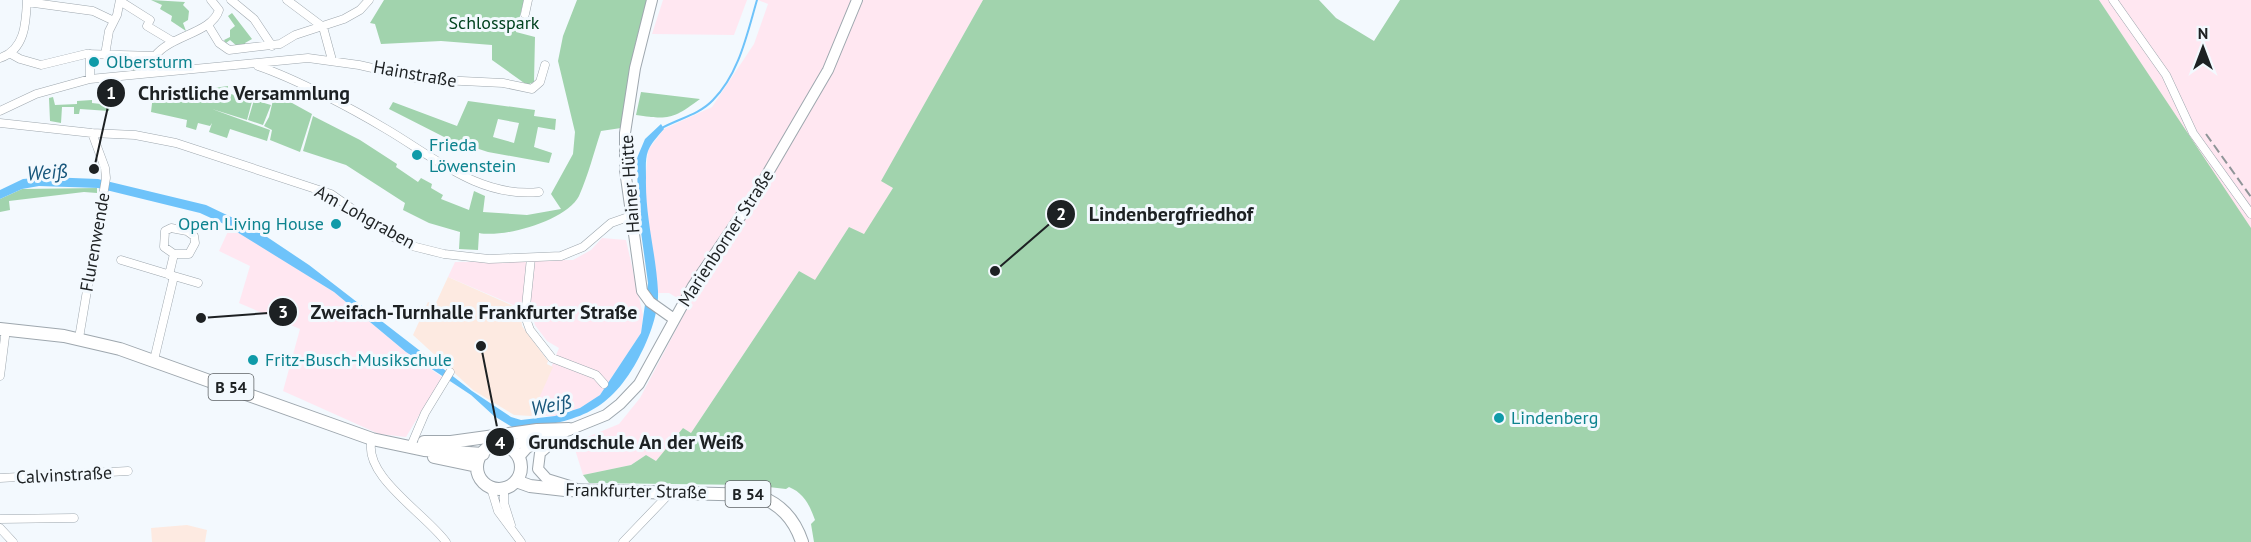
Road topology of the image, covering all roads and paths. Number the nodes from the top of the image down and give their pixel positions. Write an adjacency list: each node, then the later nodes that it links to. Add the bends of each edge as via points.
1 (211, 0): 14 (street, via 219,10)
2 (231, 0): 17 (street, via 254,19)
3 (287, 0): 15 (street)
4 (369, 0): 15 (street, via 353,15)
5 (528, 0): 12 (street)
6 (652, 0): 31 (main road, Hainer Hütte, via 627,117 625,170)
7 (857, 0): 37 (main road, Marienborner Straße, via 828,70 755,195)
8 (2113, 0): 30 (street, via 2170,81 2193,133)
9 (27, 1): 11 (street); 18 (street, via 22,38)
10 (120, 1): 13 (street); 16 (street, via 150,20 147,26)
11 (60, 2): 13 (street)
12 (525, 14)
13 (114, 21): 20 (street)
14 (208, 25): 16 (street); 17 (street, via 219,43 229,50)
15 (323, 27): 17 (street); 22 (street)
16 (172, 41): 20 (street, via 155,56)
17 (272, 46)
18 (11, 54): 19 (street, via 40,65); 21 (street)
19 (90, 54): 20 (street); 25 (street)
20 (105, 55)
21 (0, 58)
22 (332, 60): 23 (street, Hainstraße, via 308,58); 24 (street, Hainstraße, via 421,79 503,83 532,89 540,82)
23 (254, 64): 25 (street, Hainstraße); 29 (street, via 386,129 459,175 512,192)
24 (545, 64)
25 (90, 79): 26 (street, Hainstraße, via 36,94)
26 (0, 111)
27 (0, 123): 28 (street)
28 (92, 133): 33 (street, Am Lohgraben, via 135,135 176,143 322,190 387,234 412,246 478,258); 39 (street, Flurenwende, via 106,177)
29 (539, 192)
30 (2251, 214)
31 (631, 216): 33 (street, Am Lohgraben, via 611,223 576,251); 37 (main road, Hainer Hütte, via 639,283 645,297)
32 (174, 254): 32 (street, via 164,247 165,231 178,229 194,236 189,254); 35 (street)
33 (531, 258): 43 (street, via 525,316 530,330 552,358 596,375)
34 (121, 260): 35 (street)
35 (171, 275): 36 (street); 40 (street)
36 (198, 283)
37 (674, 319): 44 (main road, Marienborner Straße, via 639,384 620,404 606,415)
38 (3, 329): 39 (main road, B 54); 42 (street)
39 (79, 338): 40 (main road, B 54)
40 (154, 360): 45 (main road, B 54)
41 (450, 372): 46 (street)
42 (0, 376)
43 (603, 384)
44 (567, 431): 46 (main road, via 537,430 444,442); 49 (main road, Marienborner Straße, via 527,448); 55 (main road, via 540,453 538,469 547,479)
45 (372, 439): 47 (main road, B 54); 62 (street, via 374,466 436,527)
46 (413, 441): 47 (main road)
47 (393, 444): 48 (main road, B 54); 51 (main road, B 54)
48 (483, 454): 49 (main road, B 54, via 495,446); 51 (main road)
49 (516, 464): 54 (main road); 55 (main road, Frankfurter Straße / B 54, via 555,489)
50 (128, 471): 52 (street, Calvinstraße)
51 (478, 471): 53 (main road)
52 (0, 478)
53 (491, 488): 54 (main road); 59 (street, via 498,511)
54 (504, 488): 59 (street, via 504,503)
55 (585, 490): 56 (main road, Frankfurter Straße / B 54)
56 (671, 492): 64 (street); 65 (main road, Frankfurter Straße / B 54, via 757,495 772,501 788,515)
57 (74, 518): 58 (street)
58 (0, 519)
59 (512, 526): 63 (street)
60 (0, 528): 61 (street)
61 (13, 542)
62 (446, 542)
63 (521, 542)
64 (623, 542)
65 (802, 542)

